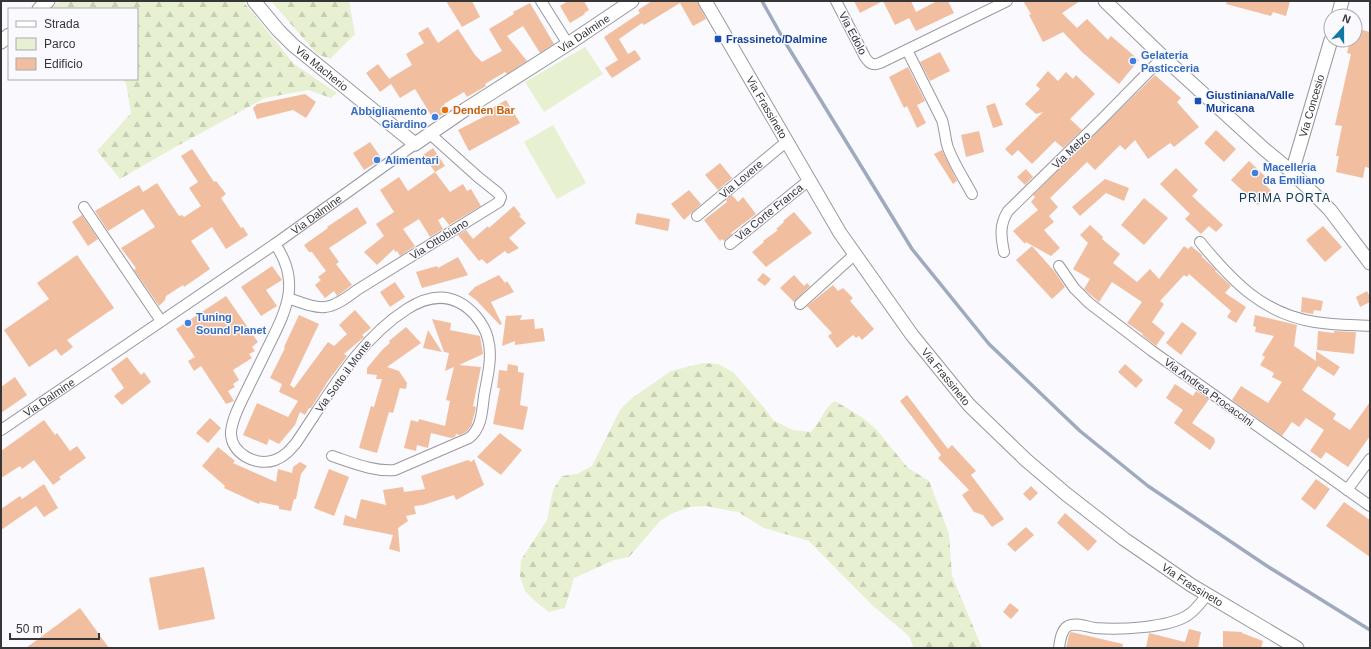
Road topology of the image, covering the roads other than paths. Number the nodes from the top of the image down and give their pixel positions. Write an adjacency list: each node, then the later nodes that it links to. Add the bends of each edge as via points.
1 (48, 1): 9 (street)
2 (254, 1): 16 (street, Via Macherio, via 292,45)
3 (541, 1): 10 (street)
4 (632, 1): 10 (street, Via Dalmine)
5 (705, 1): 15 (street, Via Frassineto)
6 (836, 1): 12 (street, Via Edolo, via 871,64 880,63)
7 (1007, 1): 12 (street)
8 (1108, 3): 13 (street)
9 (40, 8)
10 (568, 44): 14 (street, Via Dalmine)
11 (1329, 48): 17 (street, Via Concesio)
12 (908, 50): 19 (street, via 944,125 951,154)
13 (1163, 57): 17 (street); 25 (street, Via Melzo, via 1008,211 1001,230)
14 (429, 134): 16 (street, Via Dalmine); 29 (street, Via Ottobiano, via 498,192 501,197 499,202 338,304 320,307)
15 (786, 142): 18 (street, Via Frassineto); 21 (street, Via Lovere)
16 (415, 144): 23 (street, Via Dalmine)
17 (1292, 172): 27 (street, via 1333,215)
18 (808, 181): 24 (street, Via Corte Franca); 26 (street, Via Frassineto)
19 (972, 194)
20 (84, 207): 31 (street)
21 (697, 216)
22 (1200, 242): 32 (street, via 1241,287 1279,311 1315,322)
23 (275, 244): 29 (street, Via Sotto il Monte, via 287,268); 31 (street, Via Dalmine)
24 (730, 244)
25 (1004, 252)
26 (854, 255): 30 (street); 38 (street, Via Frassineto, via 948,381 1008,443 1066,494 1124,539)
27 (1370, 263)
28 (1059, 266): 36 (street, Via Andrea Procaccini, via 1074,288 1089,303 1158,356)
29 (288, 298): 34 (street, Via Sotto il Monte, via 282,320 241,403 232,428 232,441 236,448 246,457 257,461 274,461 292,448 364,345 389,322 413,305 436,298 456,300 478,318 488,339 489,360 480,420 476,431 469,438 396,470 374,469)
30 (800, 304)
31 (161, 321): 33 (street, Via Dalmine)
32 (1370, 326)
33 (1, 430)
34 (332, 456)
35 (1370, 459): 36 (street)
36 (1347, 490): 37 (street, Via Andrea Procaccini)
37 (1370, 506)
38 (1207, 594): 39 (street, via 1199,606 1189,614 1170,623 1112,628 1076,624 1069,626 1063,632); 40 (street, Via Frassineto)
39 (1059, 648)
40 (1297, 648)

